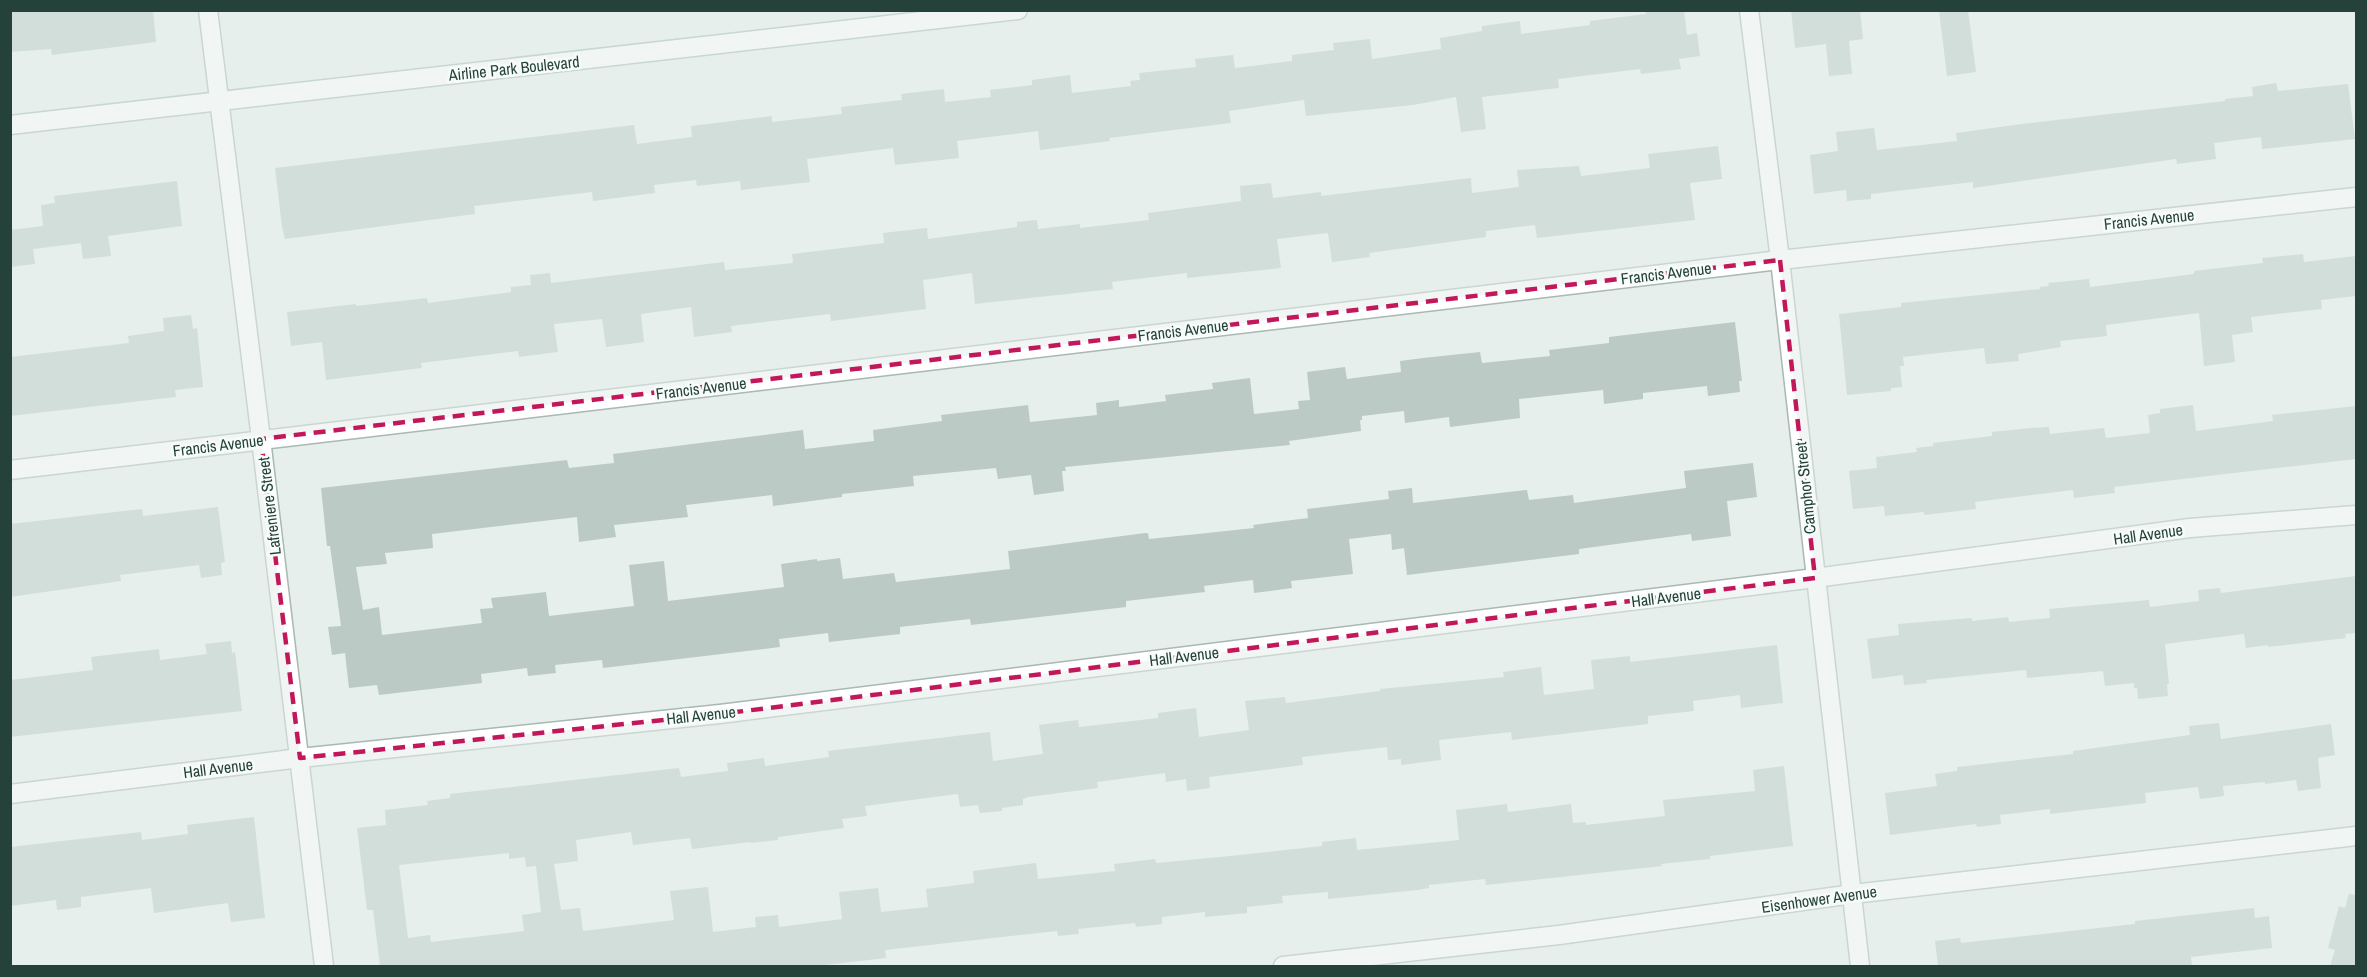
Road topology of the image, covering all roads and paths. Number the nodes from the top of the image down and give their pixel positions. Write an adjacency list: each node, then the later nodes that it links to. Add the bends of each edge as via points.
1 (208, 10): 4 (street, Lafreniere Street)
2 (1018, 10): 4 (street, Airline Park Boulevard)
3 (1749, 10): 7 (street, Camphor Street)
4 (219, 101): 5 (street, Airline Park Boulevard); 8 (street, Lafreniere Street)
5 (10, 125)
6 (2356, 197): 7 (street, Francis Avenue)
7 (1780, 260): 8 (street, Francis Avenue); 11 (street, Camphor Street)
8 (261, 440): 9 (street, Francis Avenue); 12 (street, Lafreniere Street)
9 (10, 470)
10 (2356, 515): 11 (street, Hall Avenue, via 2190,528)
11 (1815, 578): 12 (street, Hall Avenue, via 732,712); 15 (street, Camphor Street)
12 (300, 758): 13 (street, Hall Avenue); 16 (street, Lafreniere Street)
13 (10, 794)
14 (2356, 836): 15 (street, Eisenhower Avenue)
15 (1853, 894): 17 (street, Eisenhower Avenue, via 1559,935); 18 (street, Camphor Street)
16 (324, 966)
17 (1283, 966)
18 (1860, 966)

